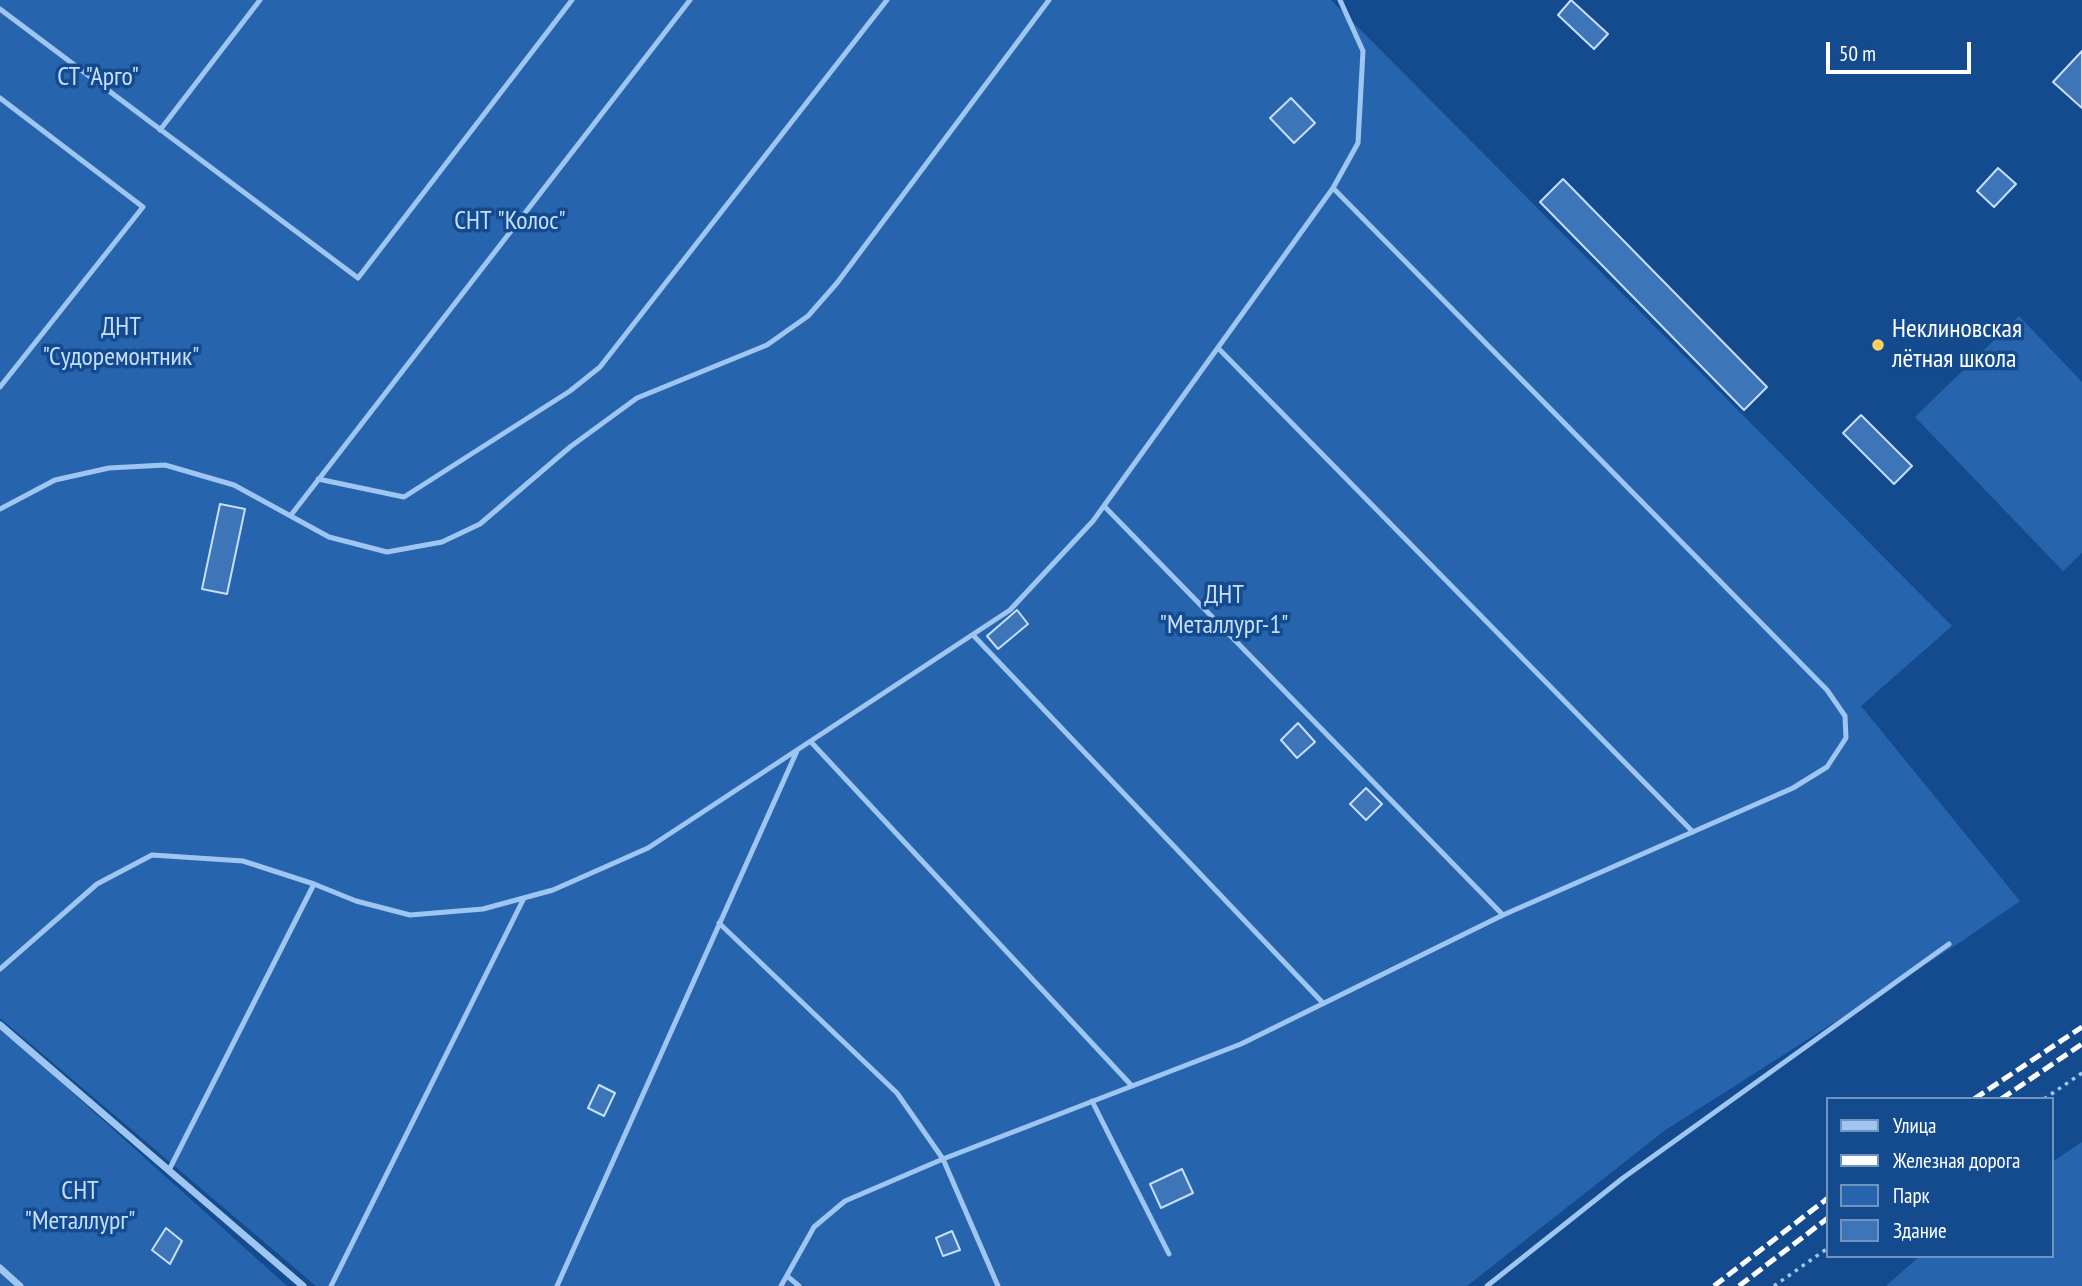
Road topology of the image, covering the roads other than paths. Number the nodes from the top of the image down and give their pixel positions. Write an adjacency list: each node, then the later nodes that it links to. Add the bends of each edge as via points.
1 (260, 0): 9 (lane)
2 (572, 0): 9 (lane, via 358,278)
3 (690, 0): 13 (lane)
4 (887, 0): 13 (lane, via 600,368 404,497)
5 (1049, 0): 16 (lane, via 837,283 808,316 767,345 636,398 480,524 442,541 387,552 329,537)
6 (1340, 0): 10 (lane, via 1363,51 1358,143)
7 (0, 9): 9 (lane)
8 (0, 98): 12 (lane, via 143,207)
9 (160, 130)
10 (1333, 188): 11 (lane); 20 (lane, via 1827,690 1845,716 1846,738 1827,767 1793,788)
11 (1218, 348): 14 (lane); 20 (lane)
12 (0, 387)
13 (318, 479): 16 (lane)
14 (1104, 506): 17 (lane, via 1010,610); 23 (lane)
15 (0, 509): 16 (lane, via 55,480 110,468 164,464 234,485)
16 (291, 515)
17 (974, 635): 18 (lane); 27 (lane)
18 (811, 741): 19 (lane); 29 (lane)
19 (797, 751): 22 (lane, via 648,848); 24 (lane)
20 (1693, 832): 23 (lane)
21 (313, 884): 22 (lane, via 410,915 483,909); 26 (lane, via 243,861 152,855 97,884); 32 (lane)
22 (524, 898): 38 (lane)
23 (1503, 915): 27 (lane)
24 (719, 923): 31 (lane, via 897,1093); 39 (lane)
25 (1949, 944): 43 (lane, via 1623,1178)
26 (0, 969)
27 (1323, 1003): 29 (lane, via 1241,1044)
28 (0, 1025): 32 (street)
29 (1132, 1086): 30 (lane)
30 (1092, 1101): 31 (lane); 33 (lane)
31 (943, 1159): 35 (lane, via 845,1201 814,1227); 42 (lane)
32 (169, 1170): 37 (street)
33 (1169, 1254)
34 (0, 1268): 36 (street)
35 (787, 1276): 40 (lane); 41 (lane)
36 (20, 1286)
37 (303, 1286)
38 (331, 1286)
39 (557, 1286)
40 (781, 1286)
41 (799, 1286)
42 (998, 1286)
43 (1487, 1286)

